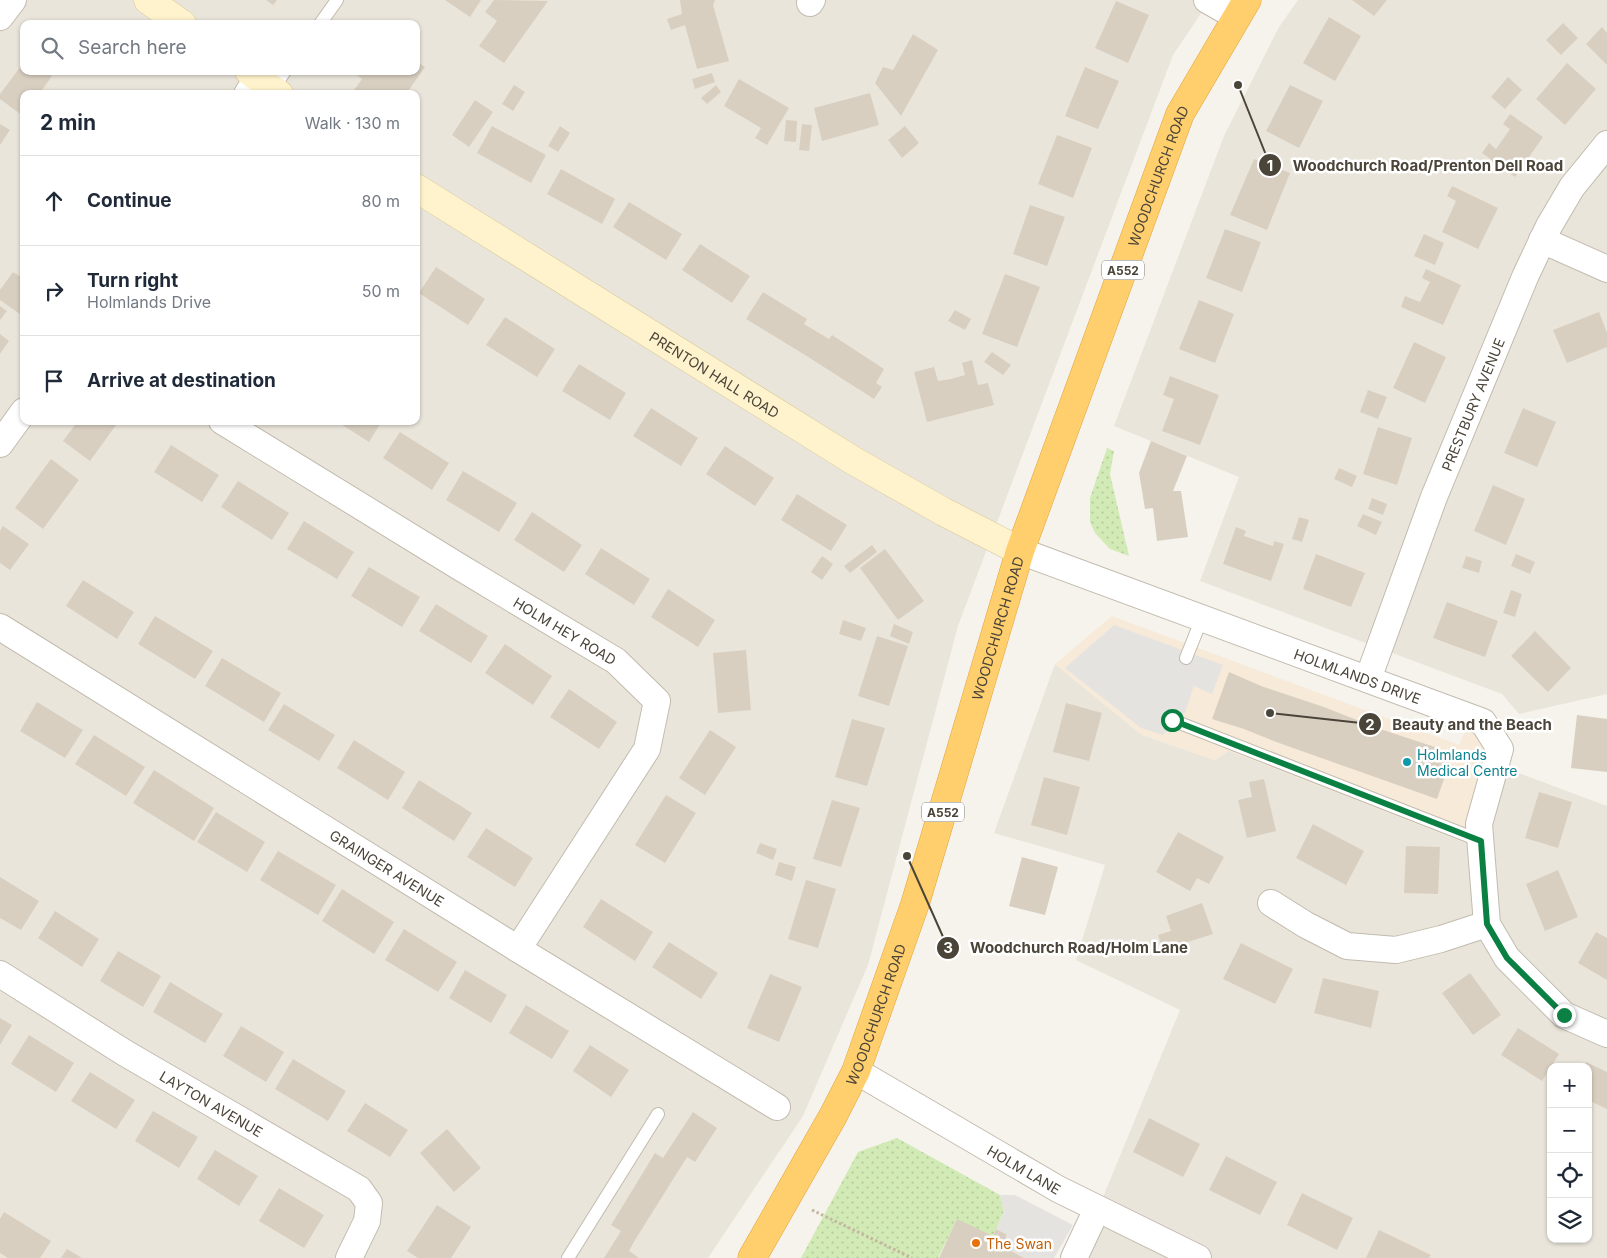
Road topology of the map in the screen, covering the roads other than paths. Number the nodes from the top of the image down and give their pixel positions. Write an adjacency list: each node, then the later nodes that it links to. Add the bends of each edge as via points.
1 (13, 0): 6 (street)
2 (148, 0): 7 (street)
3 (337, 0): 8 (lane)
4 (1207, 0): 5 (street)
5 (1242, 9): 16 (highway, WOODCHURCH ROAD / A552, via 1180,114)
6 (0, 17)
7 (176, 20)
8 (323, 20)
9 (1607, 144): 11 (street, PRESTBURY AVENUE, via 1572,187)
10 (420, 190): 16 (street, PRENTON HALL ROAD, via 854,461)
11 (1542, 240): 12 (street); 20 (street, PRESTBURY AVENUE, via 1434,497)
12 (1607, 269)
13 (20, 416): 15 (street)
14 (228, 425): 25 (street, HOLM HEY ROAD, via 616,661 657,701 647,749)
15 (0, 444)
16 (1020, 551): 17 (street, HOLMLANDS DRIVE); 28 (highway, WOODCHURCH ROAD / A552, via 915,904)
17 (1202, 618): 19 (lane); 20 (street, HOLMLANDS DRIVE)
18 (0, 627): 25 (street, GRAINGER AVENUE)
19 (1186, 658)
20 (1368, 680): 22 (street, HOLMLANDS DRIVE, via 1483,722 1500,749 1480,824)
21 (1172, 720): 22 (lane)
22 (1481, 841): 24 (street, HOLMLANDS DRIVE)
23 (1266, 903): 24 (street, via 1347,946 1396,950 1441,940)
24 (1487, 924): 27 (street, HOLMLANDS DRIVE, via 1507,958 1564,1015)
25 (518, 949): 29 (street, GRAINGER AVENUE)
26 (0, 974): 32 (street, LAYTON AVENUE, via 125,1053 359,1189 368,1203 367,1221)
27 (1607, 1034)
28 (856, 1071): 31 (street, HOLM LANE); 34 (highway, WOODCHURCH ROAD / A552)
29 (777, 1107)
30 (658, 1114): 33 (lane)
31 (1097, 1209): 35 (street); 36 (street, HOLM LANE)
32 (349, 1258)
33 (568, 1258)
34 (752, 1258)
35 (1074, 1258)
36 (1198, 1258)

